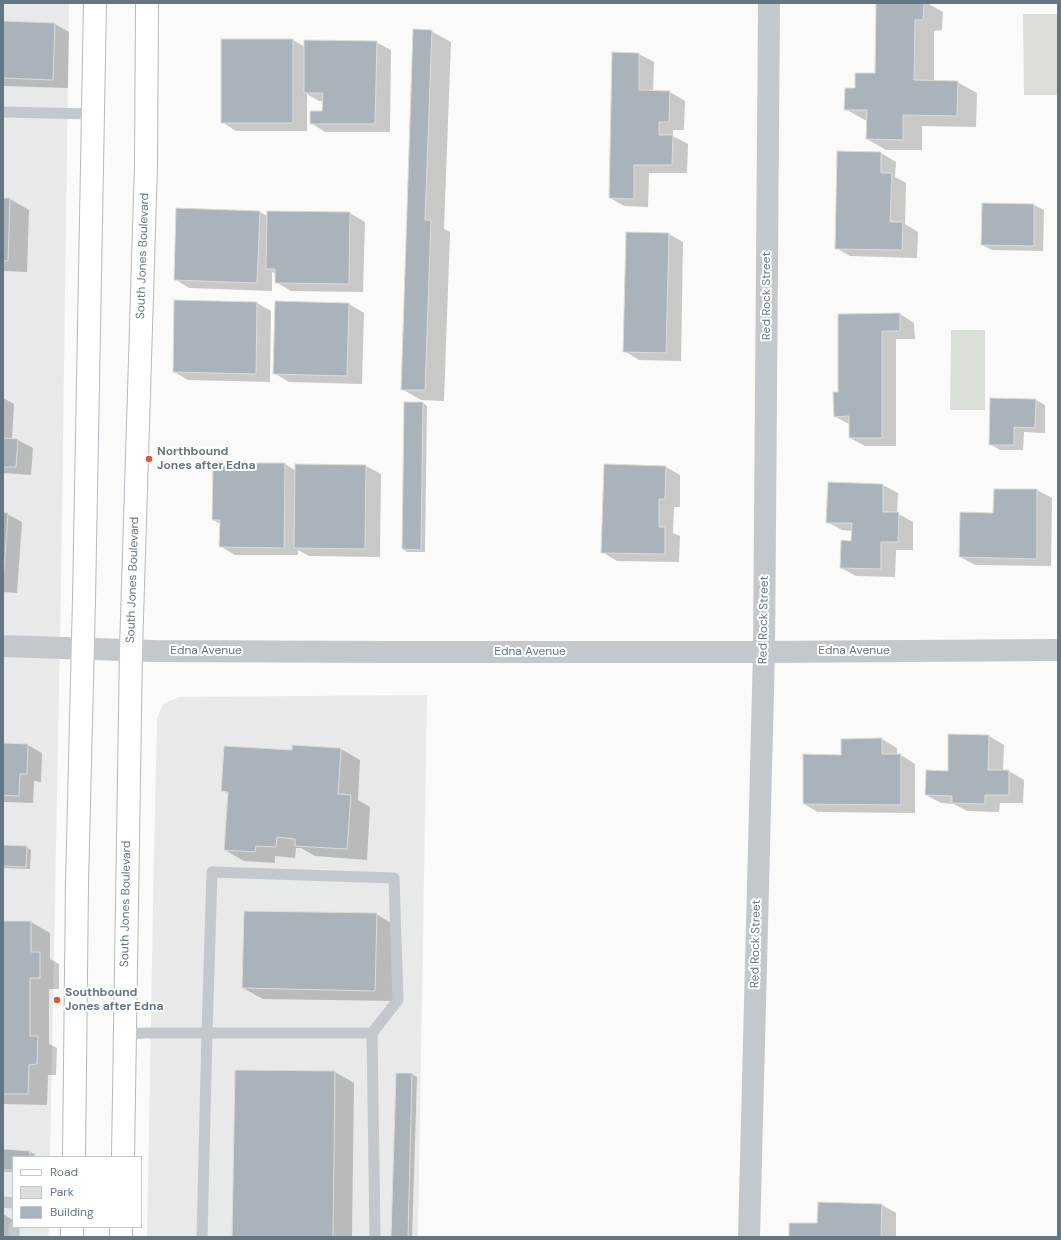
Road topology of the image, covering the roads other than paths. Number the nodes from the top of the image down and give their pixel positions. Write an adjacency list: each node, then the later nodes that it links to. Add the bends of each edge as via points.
1 (95, 3): 5 (main road)
2 (147, 3): 8 (main road, South Jones Boulevard, via 145,172)
3 (769, 3): 10 (street, Red Rock Street)
4 (3, 112): 5 (lane)
5 (93, 114): 7 (main road)
6 (3, 646): 7 (street, Edna Avenue)
7 (83, 649): 8 (street, Edna Avenue); 14 (main road)
8 (131, 650): 10 (street, Edna Avenue); 13 (main road, South Jones Boulevard)
9 (1058, 650): 10 (street, Edna Avenue)
10 (764, 652): 18 (street, Red Rock Street)
11 (207, 1033): 12 (lane); 12 (lane, via 212,872 394,878 398,1000); 13 (lane); 16 (lane)
12 (372, 1033): 17 (lane)
13 (124, 1034): 15 (main road, South Jones Boulevard)
14 (74, 1156)
15 (122, 1156)
16 (202, 1237)
17 (375, 1237)
18 (749, 1237)

